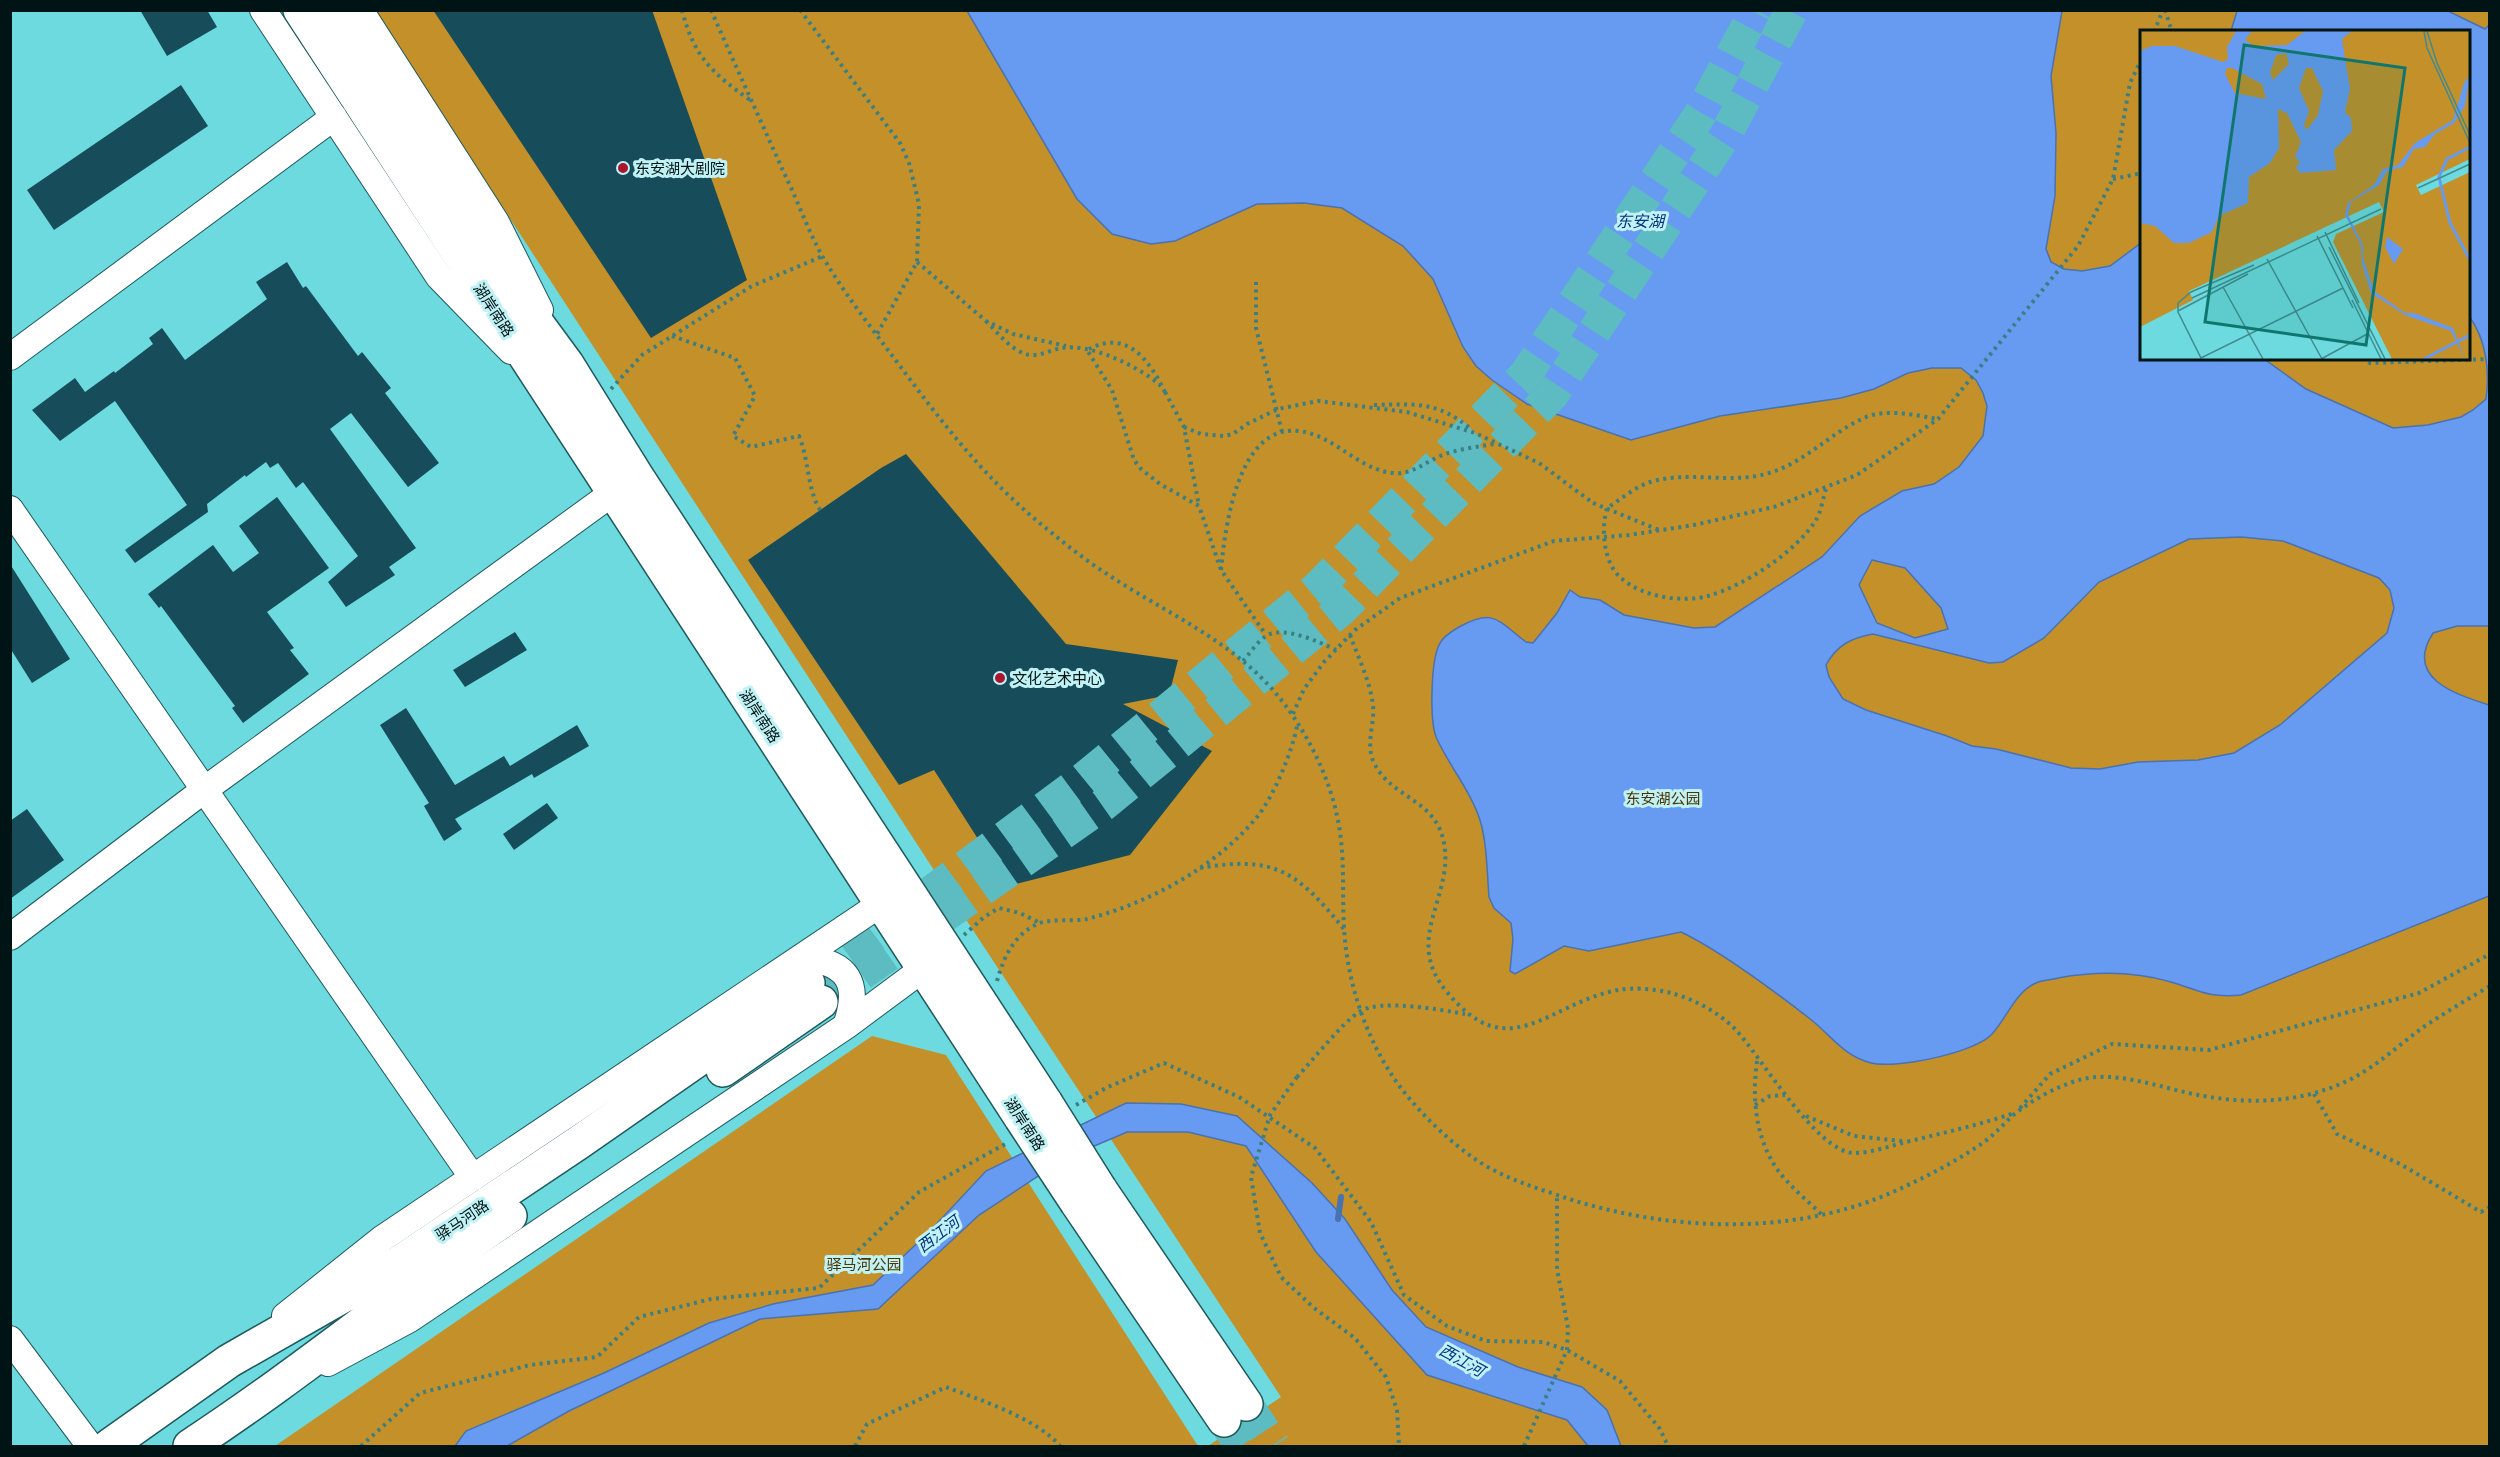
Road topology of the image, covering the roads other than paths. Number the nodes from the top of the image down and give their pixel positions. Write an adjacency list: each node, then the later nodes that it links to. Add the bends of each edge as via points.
1 (263, 10): 5 (street)
2 (300, 10): 7 (main road, 湖岸南路)
3 (330, 10): 7 (main road, 湖岸南路, via 514,292)
4 (360, 10): 7 (street, via 496,222)
5 (334, 117): 6 (street); 7 (street, via 439,277)
6 (10, 357)
7 (555, 374): 8 (main road, 湖岸南路); 8 (main road, 湖岸南路, via 594,407)
8 (625, 483): 10 (street); 11 (main road, 湖岸南路)
9 (10, 509): 10 (street)
10 (204, 790): 12 (street); 16 (street)
11 (893, 896): 13 (main road, 湖岸南路); 14 (street)
12 (10, 937)
13 (935, 960): 15 (street); 20 (main road, 湖岸南路, bridge, via 1036,1118)
14 (811, 981): 15 (street, via 820,960 846,974 853,999); 16 (street); 18 (main road, 驿马河路, via 385,1272); 19 (main road, 驿马河路)
15 (846, 1026): 19 (street, via 410,1318)
16 (473, 1178): 18 (street, via 383,1238)
17 (10, 1339): 21 (street)
18 (229, 1361): 22 (main road, 驿马河路)
19 (264, 1397): 23 (main road, 驿马河路)
20 (1235, 1412)
21 (90, 1446)
22 (109, 1446)
23 (190, 1446)

